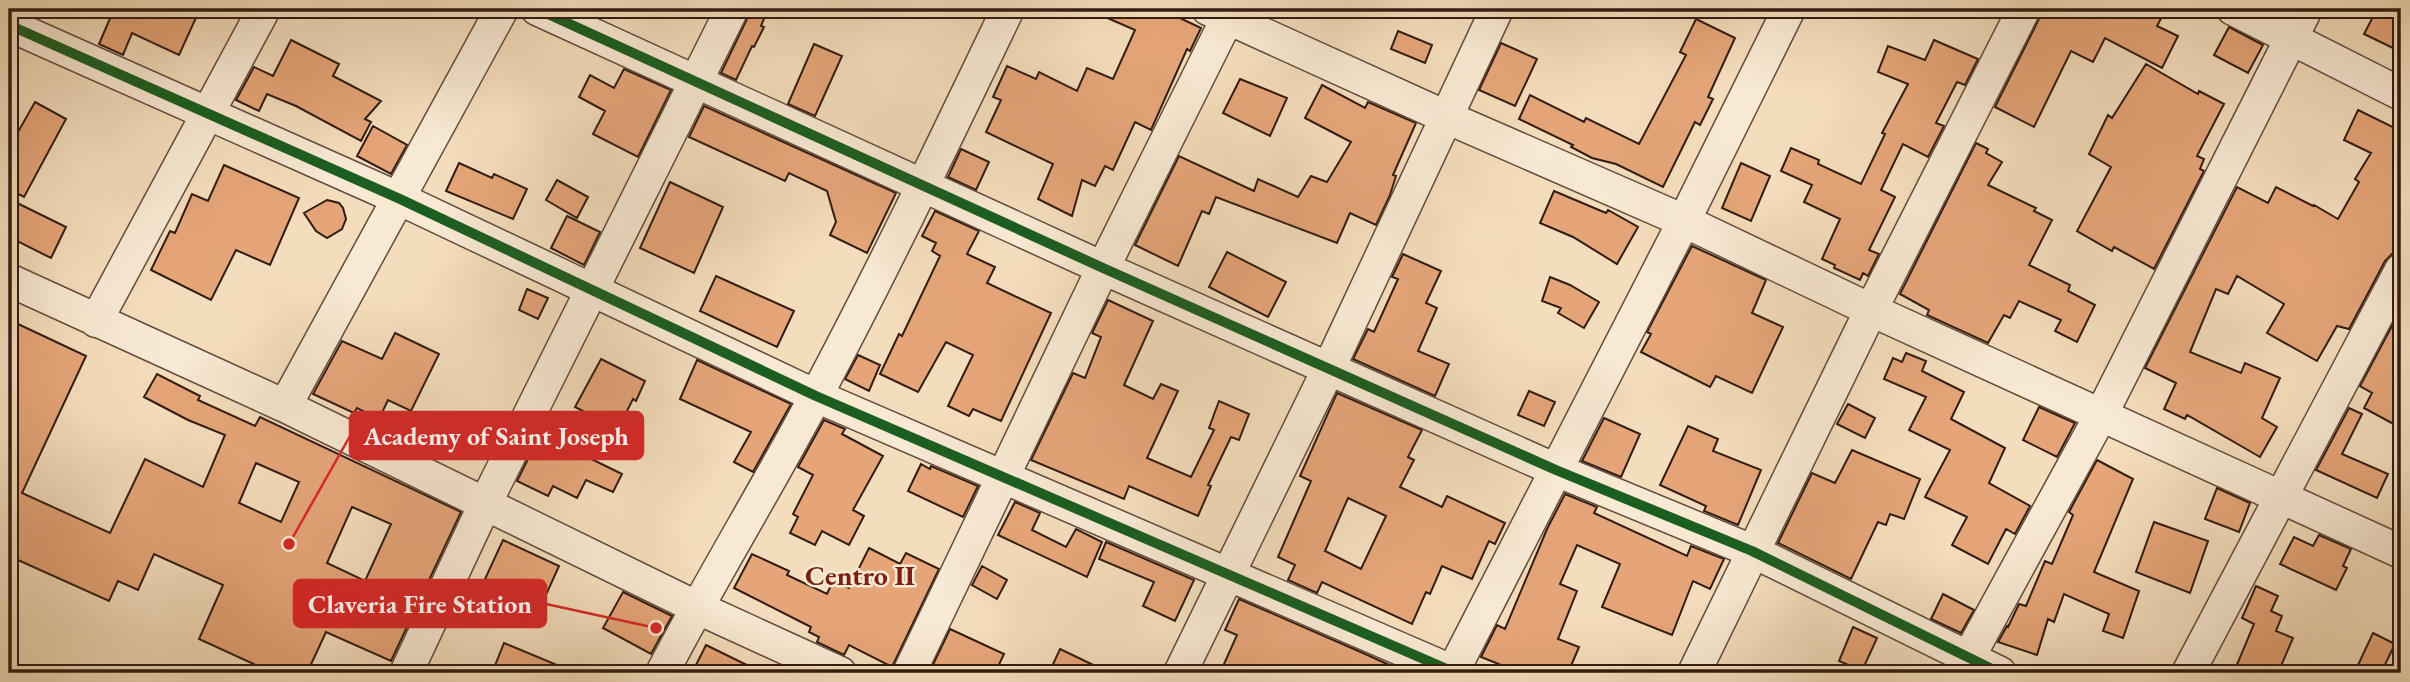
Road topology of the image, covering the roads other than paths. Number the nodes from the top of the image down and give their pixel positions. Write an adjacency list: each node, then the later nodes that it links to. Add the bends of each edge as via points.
1 (264, 9): 16 (street)
2 (502, 9): 19 (street)
3 (537, 9): 14 (street)
4 (732, 9): 14 (street)
5 (1008, 9): 18 (street)
6 (1497, 9): 17 (street)
7 (1789, 9): 20 (street)
8 (2024, 9): 25 (street)
9 (2233, 9): 13 (street)
10 (2306, 9): 13 (street)
11 (1223, 12): 17 (street); 21 (street)
12 (20, 22): 16 (street)
13 (2292, 39): 15 (street); 30 (street)
14 (696, 83): 18 (street); 24 (street)
15 (2401, 94)
16 (208, 112): 19 (street); 26 (street)
17 (1446, 117): 20 (street); 27 (street)
18 (923, 187): 21 (street); 28 (street)
19 (400, 199): 24 (street); 29 (street)
20 (1684, 221): 25 (street); 31 (street)
21 (1103, 268): 27 (street); 32 (street)
22 (2401, 270): 33 (street)
23 (9, 279): 26 (street)
24 (593, 290): 28 (street); 34 (street)
25 (1871, 310): 30 (street); 35 (street)
26 (96, 321): 29 (street)
27 (1329, 368): 31 (street); 37 (street)
28 (816, 396): 32 (street); 38 (street)
29 (285, 406): 34 (street)
30 (2101, 415): 33 (street); 39 (street)
31 (1556, 470): 35 (street); 45 (street)
32 (1003, 478): 37 (street); 43 (street)
33 (2280, 496): 36 (street); 48 (street)
34 (485, 504): 38 (street); 40 (street)
35 (1752, 551): 39 (street); 46 (street)
36 (2401, 552)
37 (1229, 576): 44 (street); 45 (street)
38 (696, 607): 41 (street); 42 (street)
39 (1964, 666): 47 (street)
40 (407, 673)
41 (662, 673)
42 (840, 673)
43 (909, 673)
44 (1181, 673)
45 (1453, 673)
46 (1694, 673)
47 (2000, 673)
48 (2188, 673)

